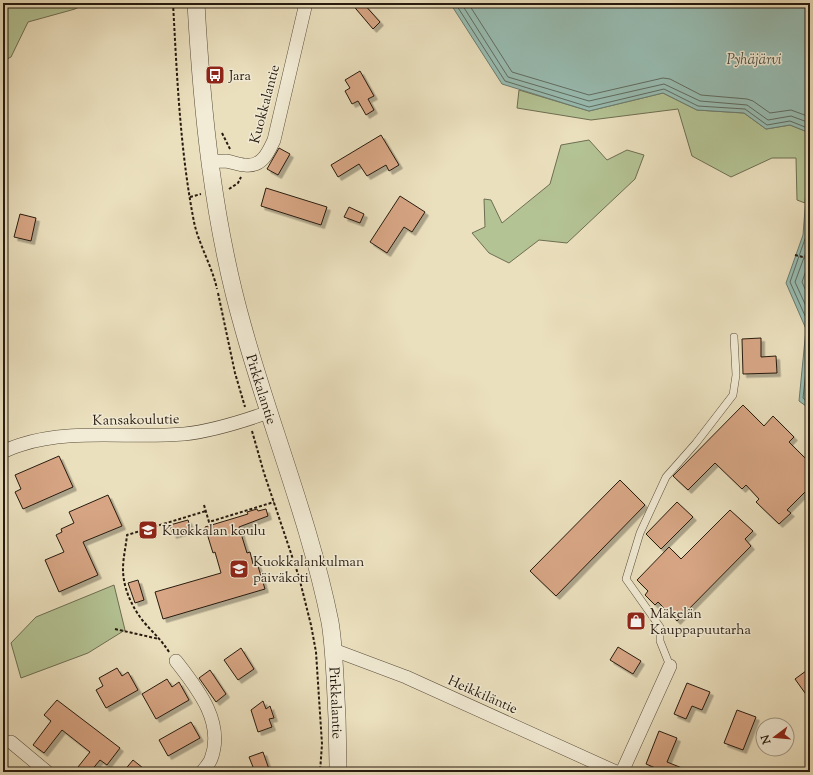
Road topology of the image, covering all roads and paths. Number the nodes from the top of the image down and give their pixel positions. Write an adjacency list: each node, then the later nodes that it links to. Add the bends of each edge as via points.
1 (173, 3): 11 (path, via 181,124 195,224 216,286 235,373)
2 (196, 3): 5 (street, Pirkkalantie)
3 (306, 3): 6 (street, Kuokkalantie, via 274,140 267,156 261,162 245,166)
4 (220, 131): 6 (path)
5 (210, 162): 6 (street, Kuokkalantie); 10 (street, Pirkkalantie, via 226,256 242,326)
6 (237, 163)
7 (795, 255): 8 (path)
8 (810, 258)
9 (734, 337): 20 (lane, via 736,375 733,395 666,477 640,533 626,579 660,626 660,641)
10 (269, 412): 11 (street, Kansakoulutie); 18 (street, Pirkkalantie, via 314,558)
11 (249, 419): 12 (street, Kansakoulutie, via 210,431 183,434 59,437 28,443); 13 (path)
12 (3, 452)
13 (274, 502): 15 (path, via 209,522); 24 (path, via 299,577 316,652 322,744)
14 (204, 505): 15 (path)
15 (206, 511): 17 (path, via 127,535 124,582 132,605)
16 (115, 629): 17 (path)
17 (161, 639): 19 (path)
18 (334, 650): 25 (street, Pirkkalantie); 26 (street, Heikkiläntie, via 406,677)
19 (176, 662): 23 (street, via 207,705 213,724 214,743 211,760)
20 (670, 666): 27 (street)
21 (10, 742): 22 (street)
22 (47, 772)
23 (202, 772)
24 (320, 772)
25 (338, 772)
26 (616, 772)
27 (622, 772)

